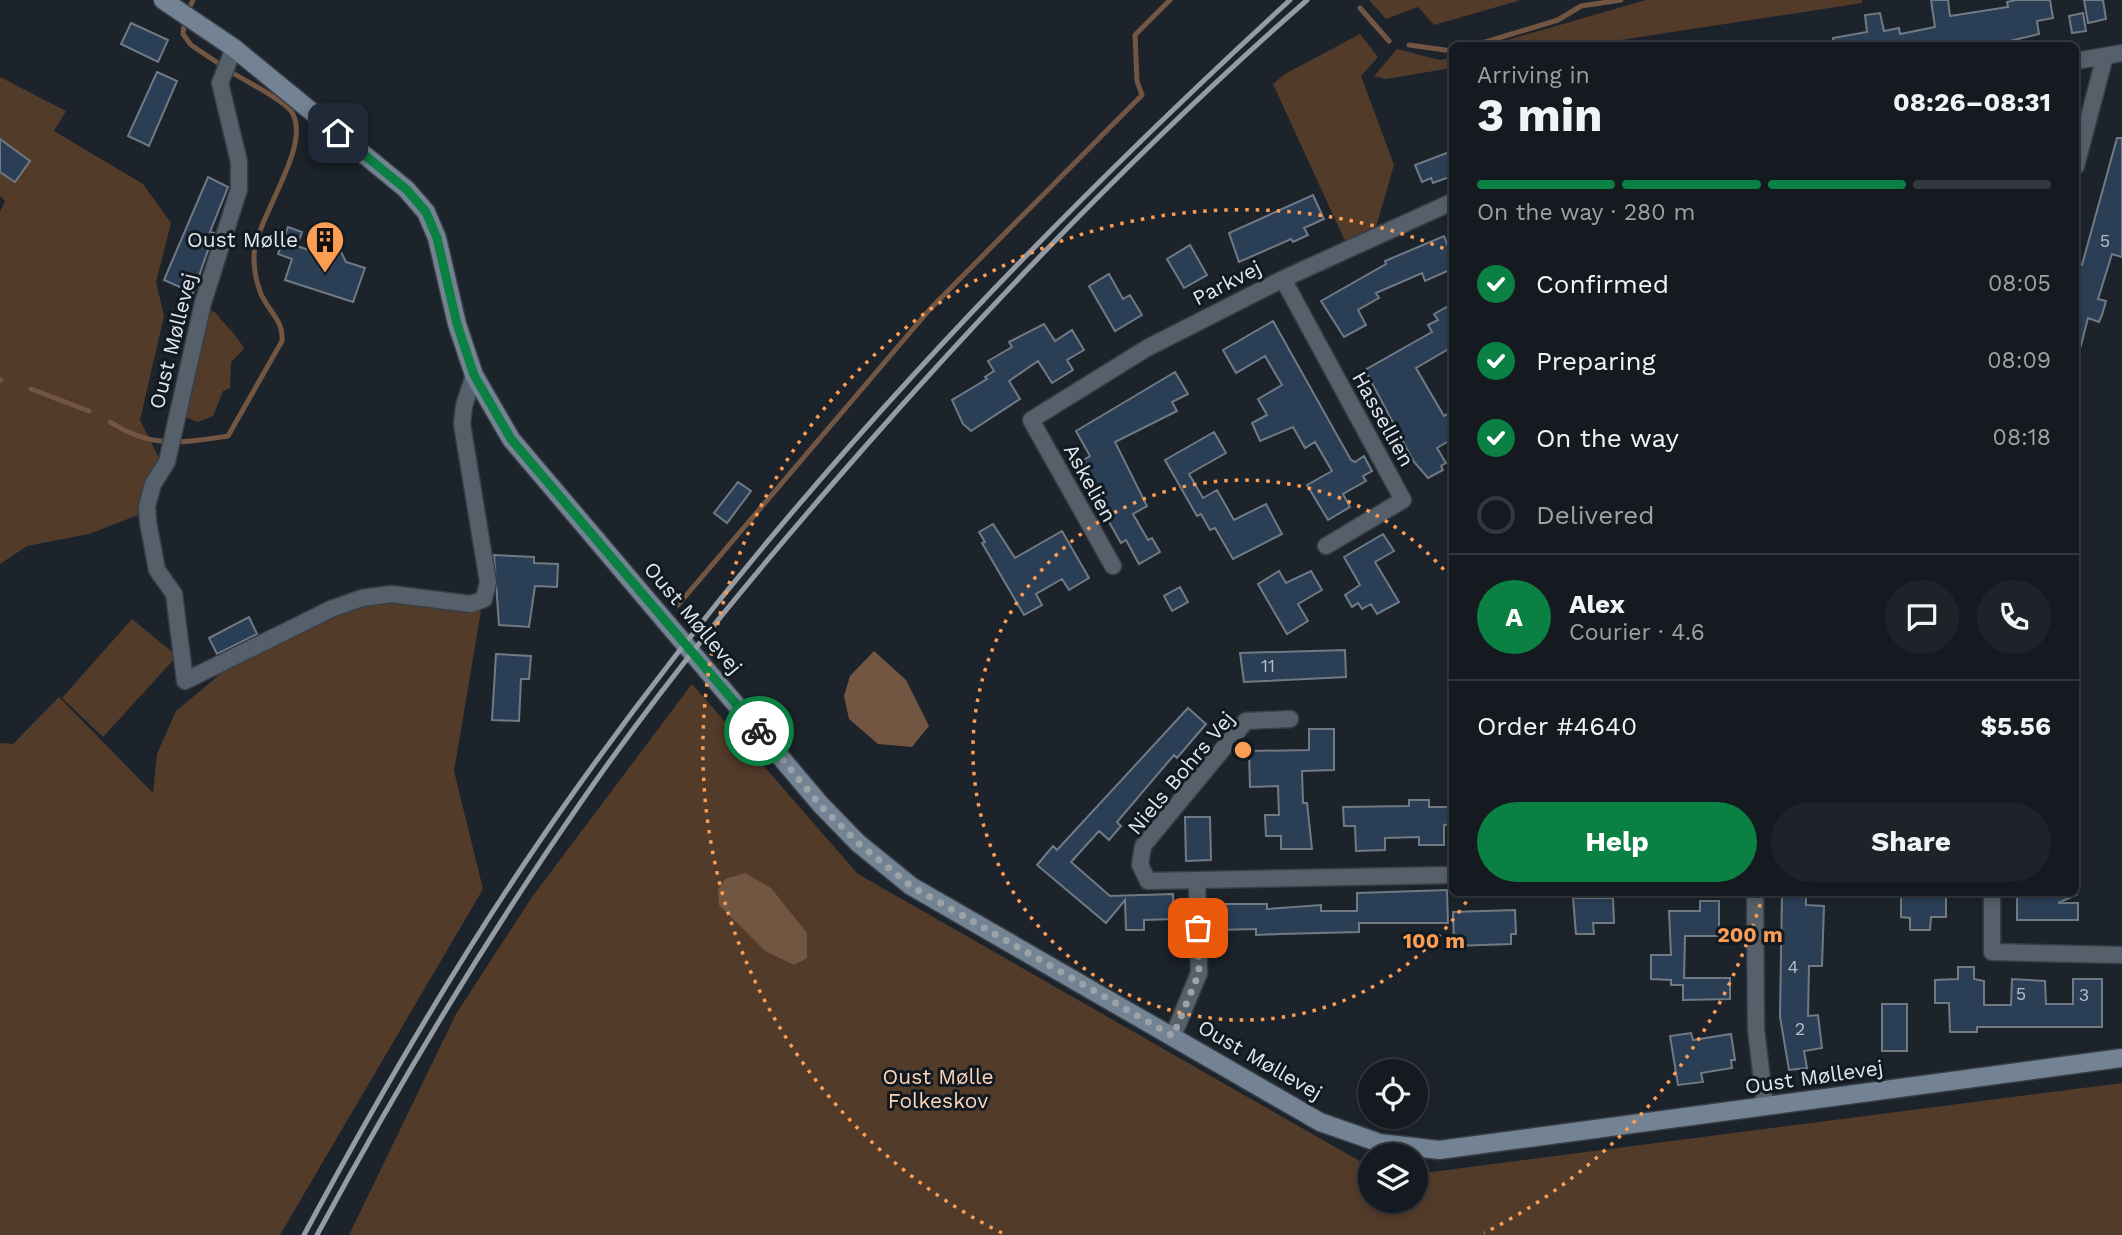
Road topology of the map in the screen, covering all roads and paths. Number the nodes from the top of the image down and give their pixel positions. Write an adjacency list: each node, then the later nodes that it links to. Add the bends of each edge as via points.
1 (163, 0): 2 (street, Oust Møllevej)
2 (234, 48): 9 (street, Oust Møllevej, via 407,190 426,212); 9 (street, Oust Møllevej, via 220,83 239,162 239,189 203,303 167,462 153,484 147,506 157,570 174,594 185,681 362,598 391,594 471,604 484,598 488,582 462,424)
3 (2122, 53): 4 (street)
4 (2105, 56): 5 (street); 6 (street)
5 (2079, 60)
6 (2079, 155)
7 (1449, 203): 8 (street, Parkvej)
8 (1283, 279): 10 (street, Parkvej, via 1147,348); 11 (street, Hassellien, via 1403,500)
9 (474, 375): 19 (street, Oust Møllevej, via 511,439 821,806 858,843 911,886)
10 (1031, 421): 12 (street, Askelien)
11 (1325, 545)
12 (1113, 566)
13 (1290, 719): 15 (street, Niels Bohrs Vej, via 1246,721 1143,846 1140,865 1148,881)
14 (1449, 876): 15 (street, Niels Bohrs Vej)
15 (1197, 882): 19 (street, via 1199,973)
16 (1755, 896): 21 (street, via 1756,1029)
17 (1992, 896): 18 (street, via 1993,952)
18 (2122, 955)
19 (1173, 1036): 21 (street, Oust Møllevej, via 1320,1122 1380,1143 1438,1150)
20 (2122, 1058): 21 (street, Oust Møllevej)
21 (1765, 1106)

